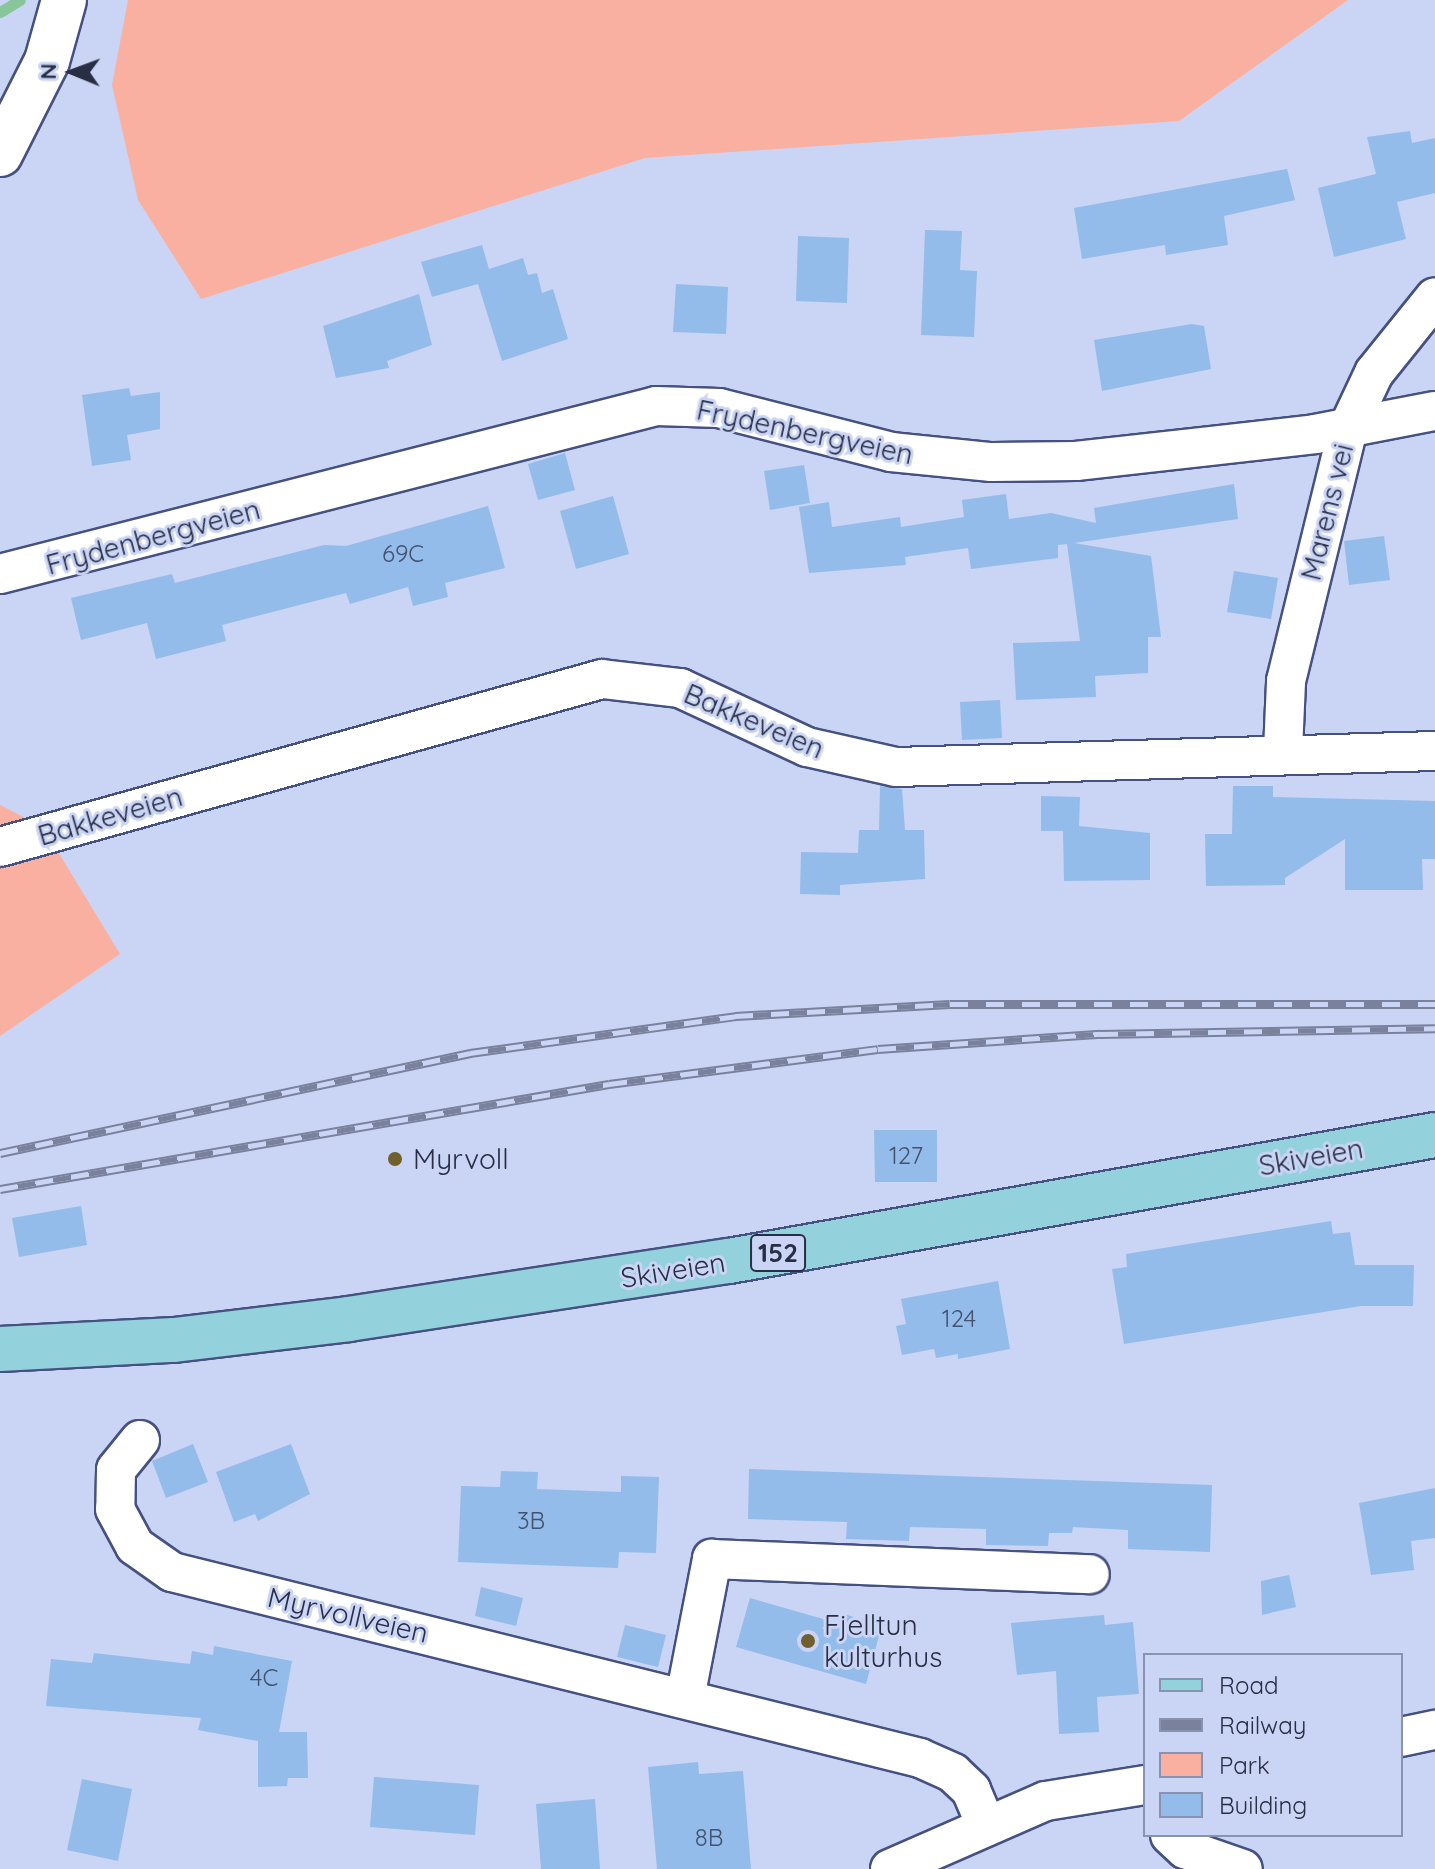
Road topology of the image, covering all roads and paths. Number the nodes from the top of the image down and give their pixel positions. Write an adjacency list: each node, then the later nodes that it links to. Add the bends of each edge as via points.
1 (64, 0): 2 (main road, via 47,61)
2 (0, 154)
3 (1435, 297): 5 (street, Marens vei, via 1374,373)
4 (1435, 411): 5 (street, Frydenbergveien)
5 (1348, 428): 6 (street, Frydenbergveien, via 1076,461 992,462 891,452 719,408 656,406); 7 (street, Marens vei, via 1286,681)
6 (0, 574)
7 (1283, 751): 8 (street, Bakkeveien); 9 (street, Bakkeveien, via 896,767 807,747 680,688 602,679)
8 (1435, 751)
9 (0, 847)
10 (1435, 1135): 11 (main road, Skiveien / 152, via 729,1261 349,1319 174,1340)
11 (0, 1349)
12 (140, 1440): 14 (street, Myrvollveien, via 116,1470 115,1509 135,1546 172,1572)
13 (1090, 1574): 14 (street, via 712,1559)
14 (685, 1698): 18 (street, Myrvollveien, via 920,1758 953,1773 971,1790)
15 (1435, 1730): 16 (street)
16 (1403, 1737)
17 (1143, 1785): 18 (street, via 1046,1801)
18 (986, 1826): 20 (street)
19 (1172, 1837): 21 (street, via 1185,1849)
20 (890, 1869)
21 (1243, 1869)

